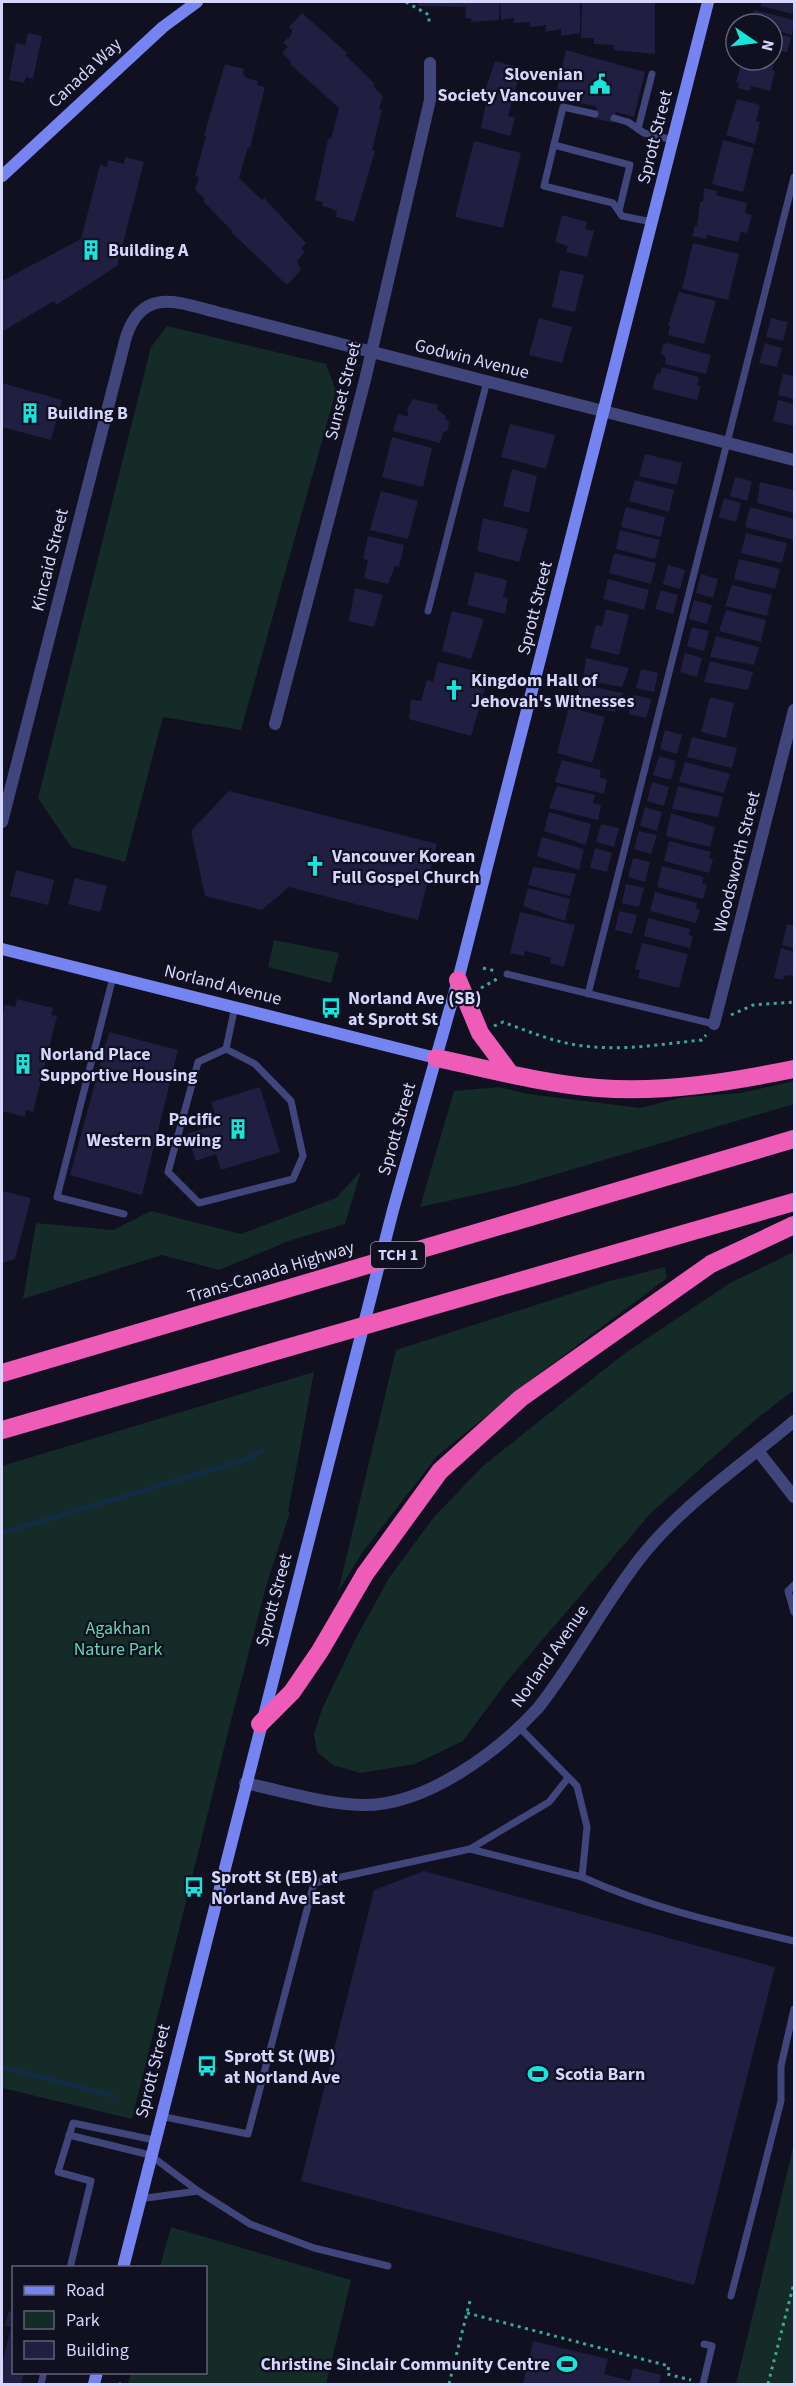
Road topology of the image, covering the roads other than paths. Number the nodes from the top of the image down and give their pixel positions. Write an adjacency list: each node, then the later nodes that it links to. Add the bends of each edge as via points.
1 (197, 2): 10 (main road, Canada Way, via 163,27)
2 (708, 2): 8 (main road, Sprott Street)
3 (430, 63): 15 (street, Sunset Street, via 430,100)
4 (652, 74): 7 (lane)
5 (595, 114): 9 (lane, via 563,107)
6 (614, 118): 7 (lane)
7 (638, 129): 8 (lane)
8 (673, 140): 13 (main road, Sprott Street)
9 (554, 146): 12 (lane, via 543,186 613,203); 12 (lane, via 630,165)
10 (2, 176)
11 (795, 177): 18 (lane)
12 (619, 211): 13 (lane, via 622,216)
13 (652, 222): 17 (main road, Sprott Street)
14 (141, 310): 15 (street, Godwin Avenue, via 169,301); 23 (street, Kincaid Street, via 126,337)
15 (371, 353): 16 (street, Godwin Avenue); 22 (street, Sunset Street)
16 (487, 381): 17 (street, Godwin Avenue); 20 (lane)
17 (604, 411): 18 (street, Godwin Avenue); 27 (main road, Sprott Street)
18 (725, 443): 19 (street, Godwin Avenue); 28 (lane)
19 (795, 460)
20 (428, 611)
21 (795, 710): 30 (street, Woodsworth Street)
22 (275, 724)
23 (2, 822)
24 (2, 949): 26 (main road, Norland Avenue)
25 (507, 974): 28 (lane)
26 (113, 977): 29 (main road, Norland Avenue); 37 (lane, via 57,1197)
27 (458, 980): 32 (main road, Sprott Street); 34 (highway, via 480,1033)
28 (588, 994): 30 (lane)
29 (235, 1006): 31 (lane); 32 (main road, Norland Avenue)
30 (714, 1024)
31 (226, 1048): 31 (lane, via 198,1062 168,1172 199,1203 293,1179 303,1156 291,1101 255,1064)
32 (436, 1058): 34 (highway); 46 (main road, Sprott Street)
33 (795, 1069): 34 (highway, via 693,1087 643,1089 599,1088)
34 (509, 1072)
35 (795, 1139): 39 (highway, Trans-Canada Highway / TCH 1)
36 (795, 1202): 41 (highway)
37 (124, 1214)
38 (795, 1225): 46 (highway, via 711,1264 521,1398 440,1471 365,1574 292,1692)
39 (2, 1372)
40 (795, 1421): 42 (street, Norland Avenue)
41 (2, 1430)
42 (758, 1451): 43 (street); 47 (street, Norland Avenue, via 696,1501 638,1561 555,1687)
43 (795, 1497)
44 (795, 1586): 45 (lane, via 788,1591)
45 (795, 1612)
46 (260, 1724): 49 (main road, Sprott Street)
47 (520, 1728): 48 (lane); 49 (street, Norland Avenue, via 455,1774 398,1800 346,1804)
48 (568, 1778): 50 (lane, via 549,1802); 51 (lane, via 577,1786 587,1827)
49 (245, 1783): 54 (main road, Sprott Street)
50 (470, 1849): 51 (lane); 54 (lane, via 314,1883 248,2134)
51 (582, 1877): 52 (lane, via 672,1911)
52 (795, 1941)
53 (795, 2009): 63 (lane, via 781,2066 781,2101)
54 (160, 2116): 56 (main road, Sprott Street)
55 (69, 2135): 56 (lane, via 73,2123); 57 (lane); 60 (lane, via 58,2172 91,2181)
56 (154, 2140): 57 (main road, Sprott Street)
57 (150, 2155): 58 (lane); 59 (main road, Sprott Street)
58 (198, 2191): 59 (lane); 62 (lane, via 250,2224 314,2248)
59 (139, 2199): 61 (main road, Sprott Street)
60 (70, 2266)
61 (123, 2266)
62 (388, 2266)
63 (731, 2296)
64 (704, 2344): 65 (lane, via 712,2346)
65 (703, 2384)

